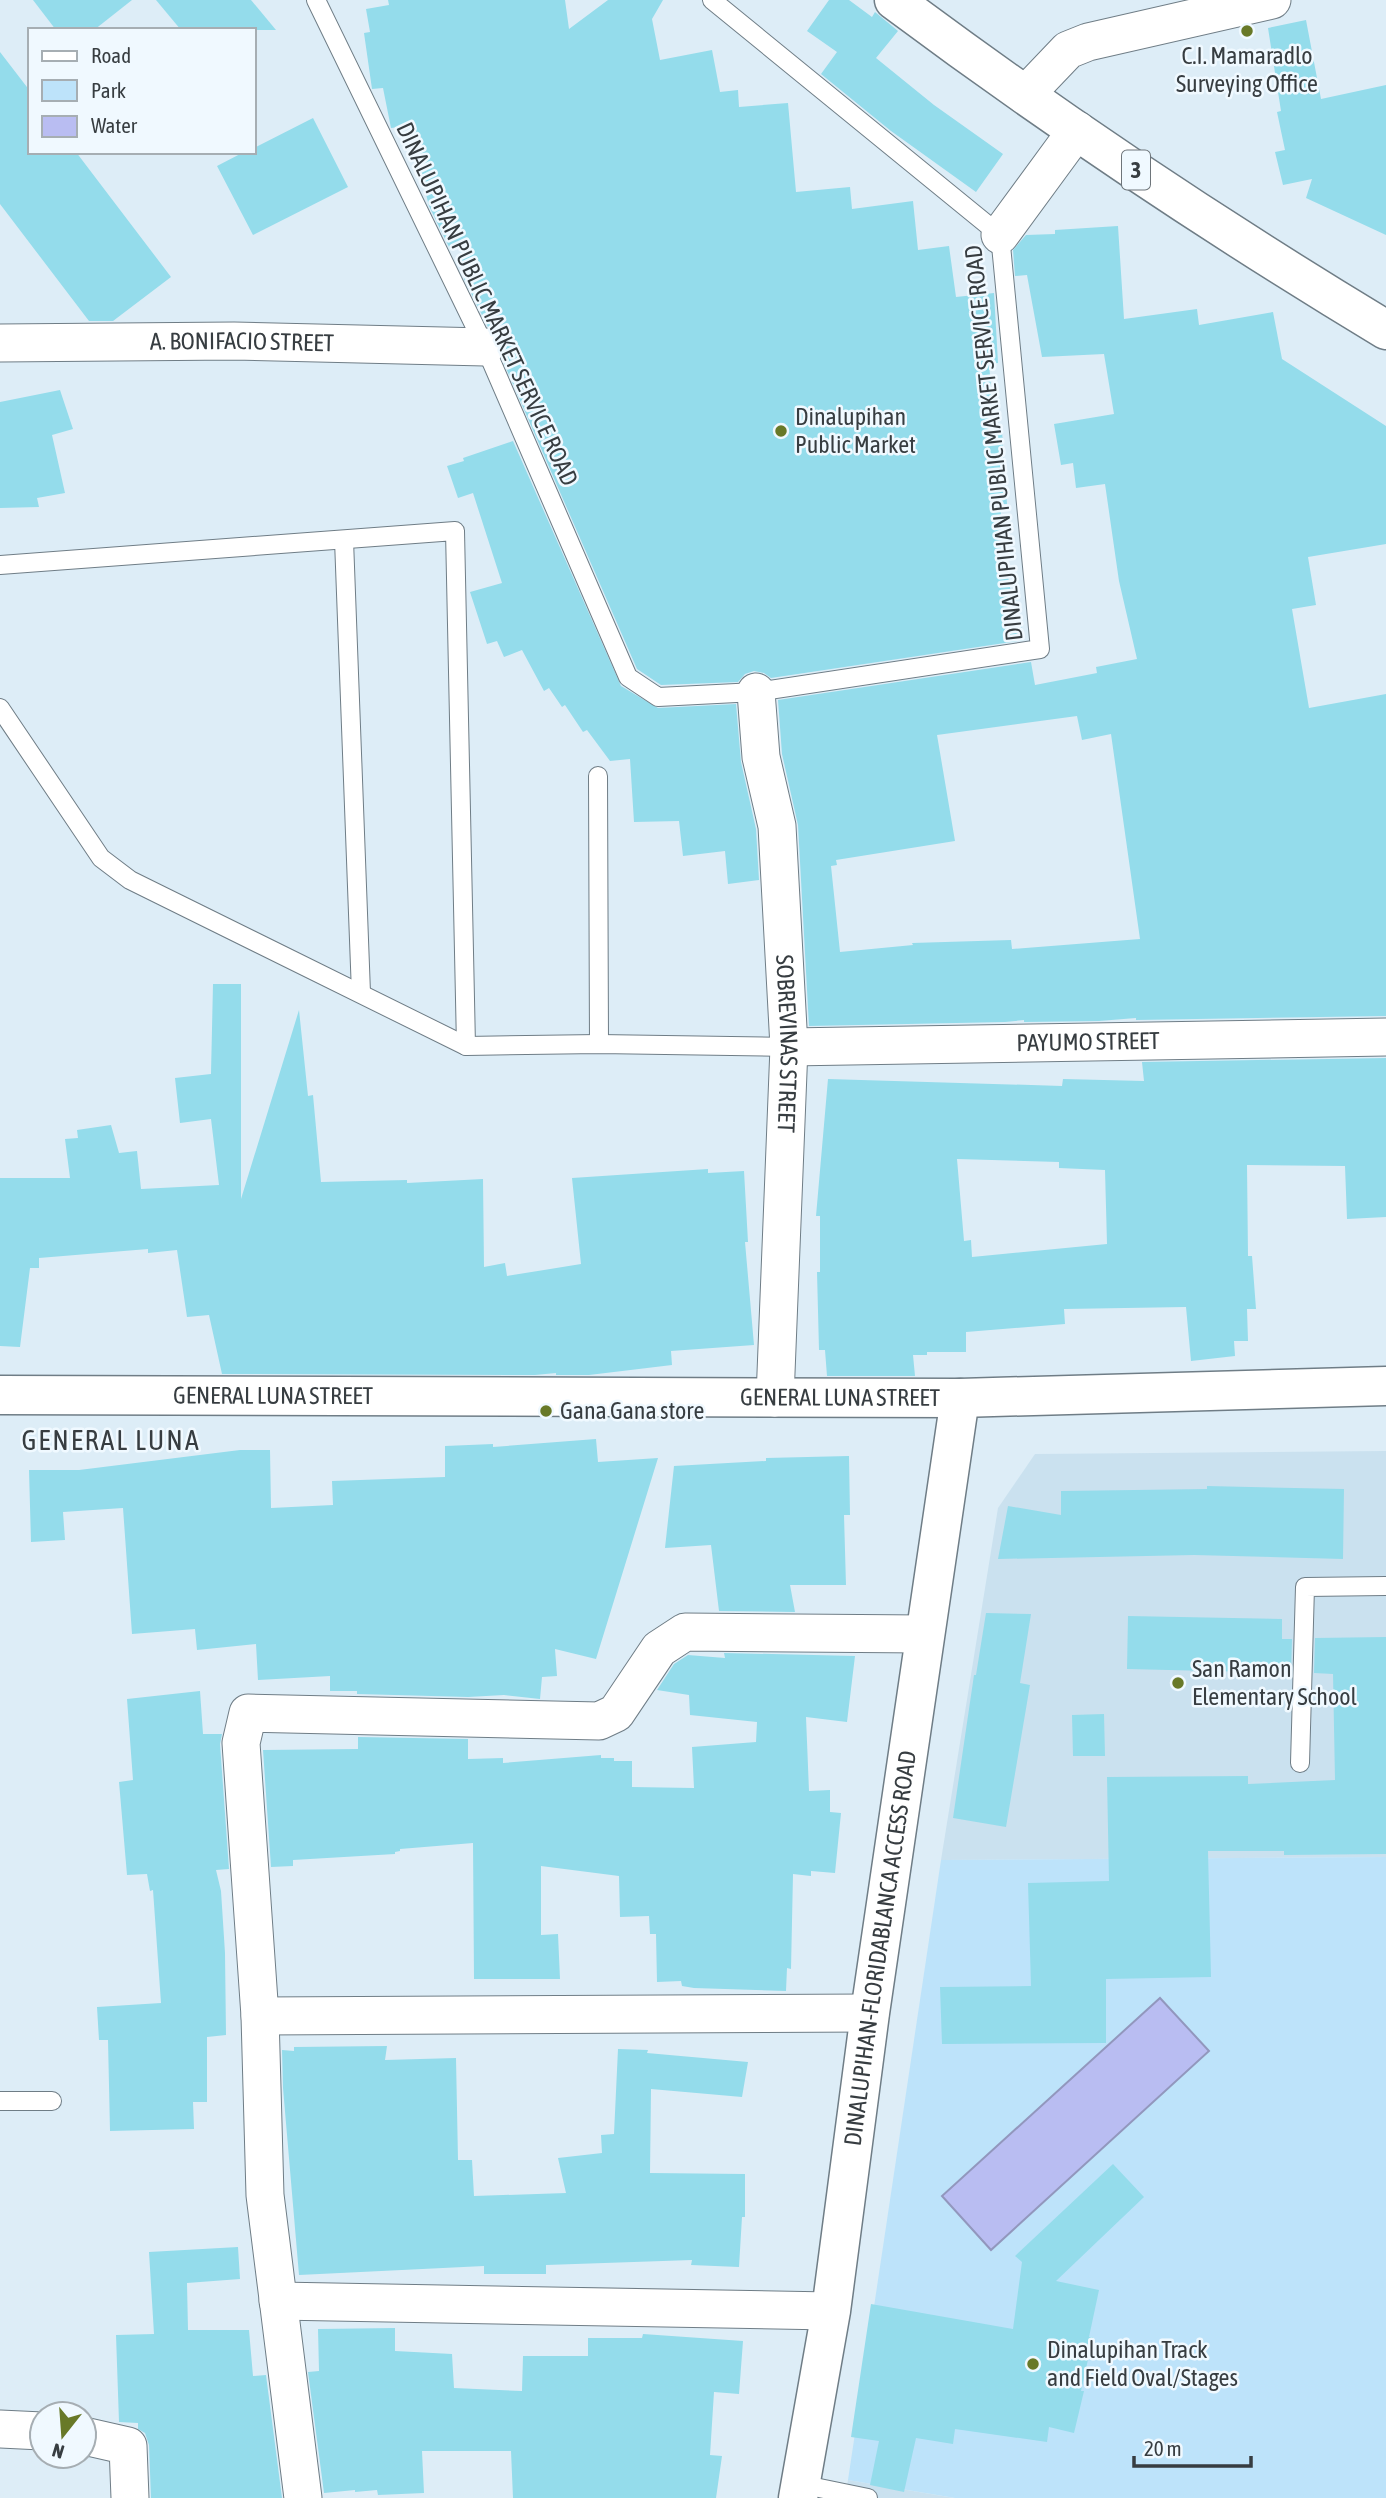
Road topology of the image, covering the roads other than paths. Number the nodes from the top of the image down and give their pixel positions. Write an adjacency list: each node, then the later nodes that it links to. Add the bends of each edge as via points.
1 (316, 0): 11 (lane, DINALUPIHAN PUBLIC MARKET SERVICE ROAD)
2 (712, 0): 8 (lane, DINALUPIHAN PUBLIC MARKET SERVICE ROAD)
3 (894, 0): 6 (main road, 3)
4 (1272, 0): 5 (street)
5 (1211, 7): 6 (street, via 1068,50)
6 (1025, 95): 7 (main road, 3)
7 (1077, 130): 8 (street); 9 (main road, 3)
8 (1000, 235): 14 (lane, DINALUPIHAN PUBLIC MARKET SERVICE ROAD, via 1041,649)
9 (1386, 330)
10 (0, 343): 11 (street, A. BONIFACIO STREET, via 234,341)
11 (485, 347): 14 (lane, DINALUPIHAN PUBLIC MARKET SERVICE ROAD, via 628,677 658,697)
12 (344, 540): 13 (lane); 17 (lane); 20 (lane, via 455,531)
13 (0, 565)
14 (757, 692): 21 (street, SOBREVINAS STREET, via 761,757 777,826)
15 (0, 708): 17 (lane, via 101,858 130,880)
16 (598, 776): 19 (lane)
17 (361, 993): 20 (lane)
18 (1386, 1037): 21 (street, PAYUMO STREET)
19 (599, 1044): 20 (lane); 21 (lane)
20 (466, 1046)
21 (789, 1047): 24 (street, SOBREVINAS STREET)
22 (1386, 1393): 25 (main road, GENERAL LUNA STREET)
23 (0, 1395): 24 (main road, GENERAL LUNA STREET)
24 (775, 1398): 25 (main road, GENERAL LUNA STREET)
25 (960, 1398): 27 (main road, DINALUPIHAN-FLORIDABLANCA ACCESS ROAD)
26 (1386, 1586): 28 (lane, via 1305,1587)
27 (924, 1634): 29 (main road, DINALUPIHAN-FLORIDABLANCA ACCESS ROAD); 30 (street, via 685,1632 659,1649 616,1713 599,1721 248,1713 242,1743)
28 (1300, 1763)
29 (870, 2013): 30 (street); 34 (main road, DINALUPIHAN-FLORIDABLANCA ACCESS ROAD)
30 (260, 2016): 33 (street, via 265,2196)
31 (0, 2101): 32 (lane)
32 (52, 2101)
33 (278, 2301): 34 (street); 40 (street)
34 (831, 2311): 38 (main road, DINALUPIHAN-FLORIDABLANCA ACCESS ROAD)
35 (0, 2429): 36 (street)
36 (28, 2430)
37 (98, 2439): 39 (street, via 128,2446)
38 (799, 2491): 41 (lane)
39 (130, 2498)
40 (303, 2498)
41 (868, 2498)

